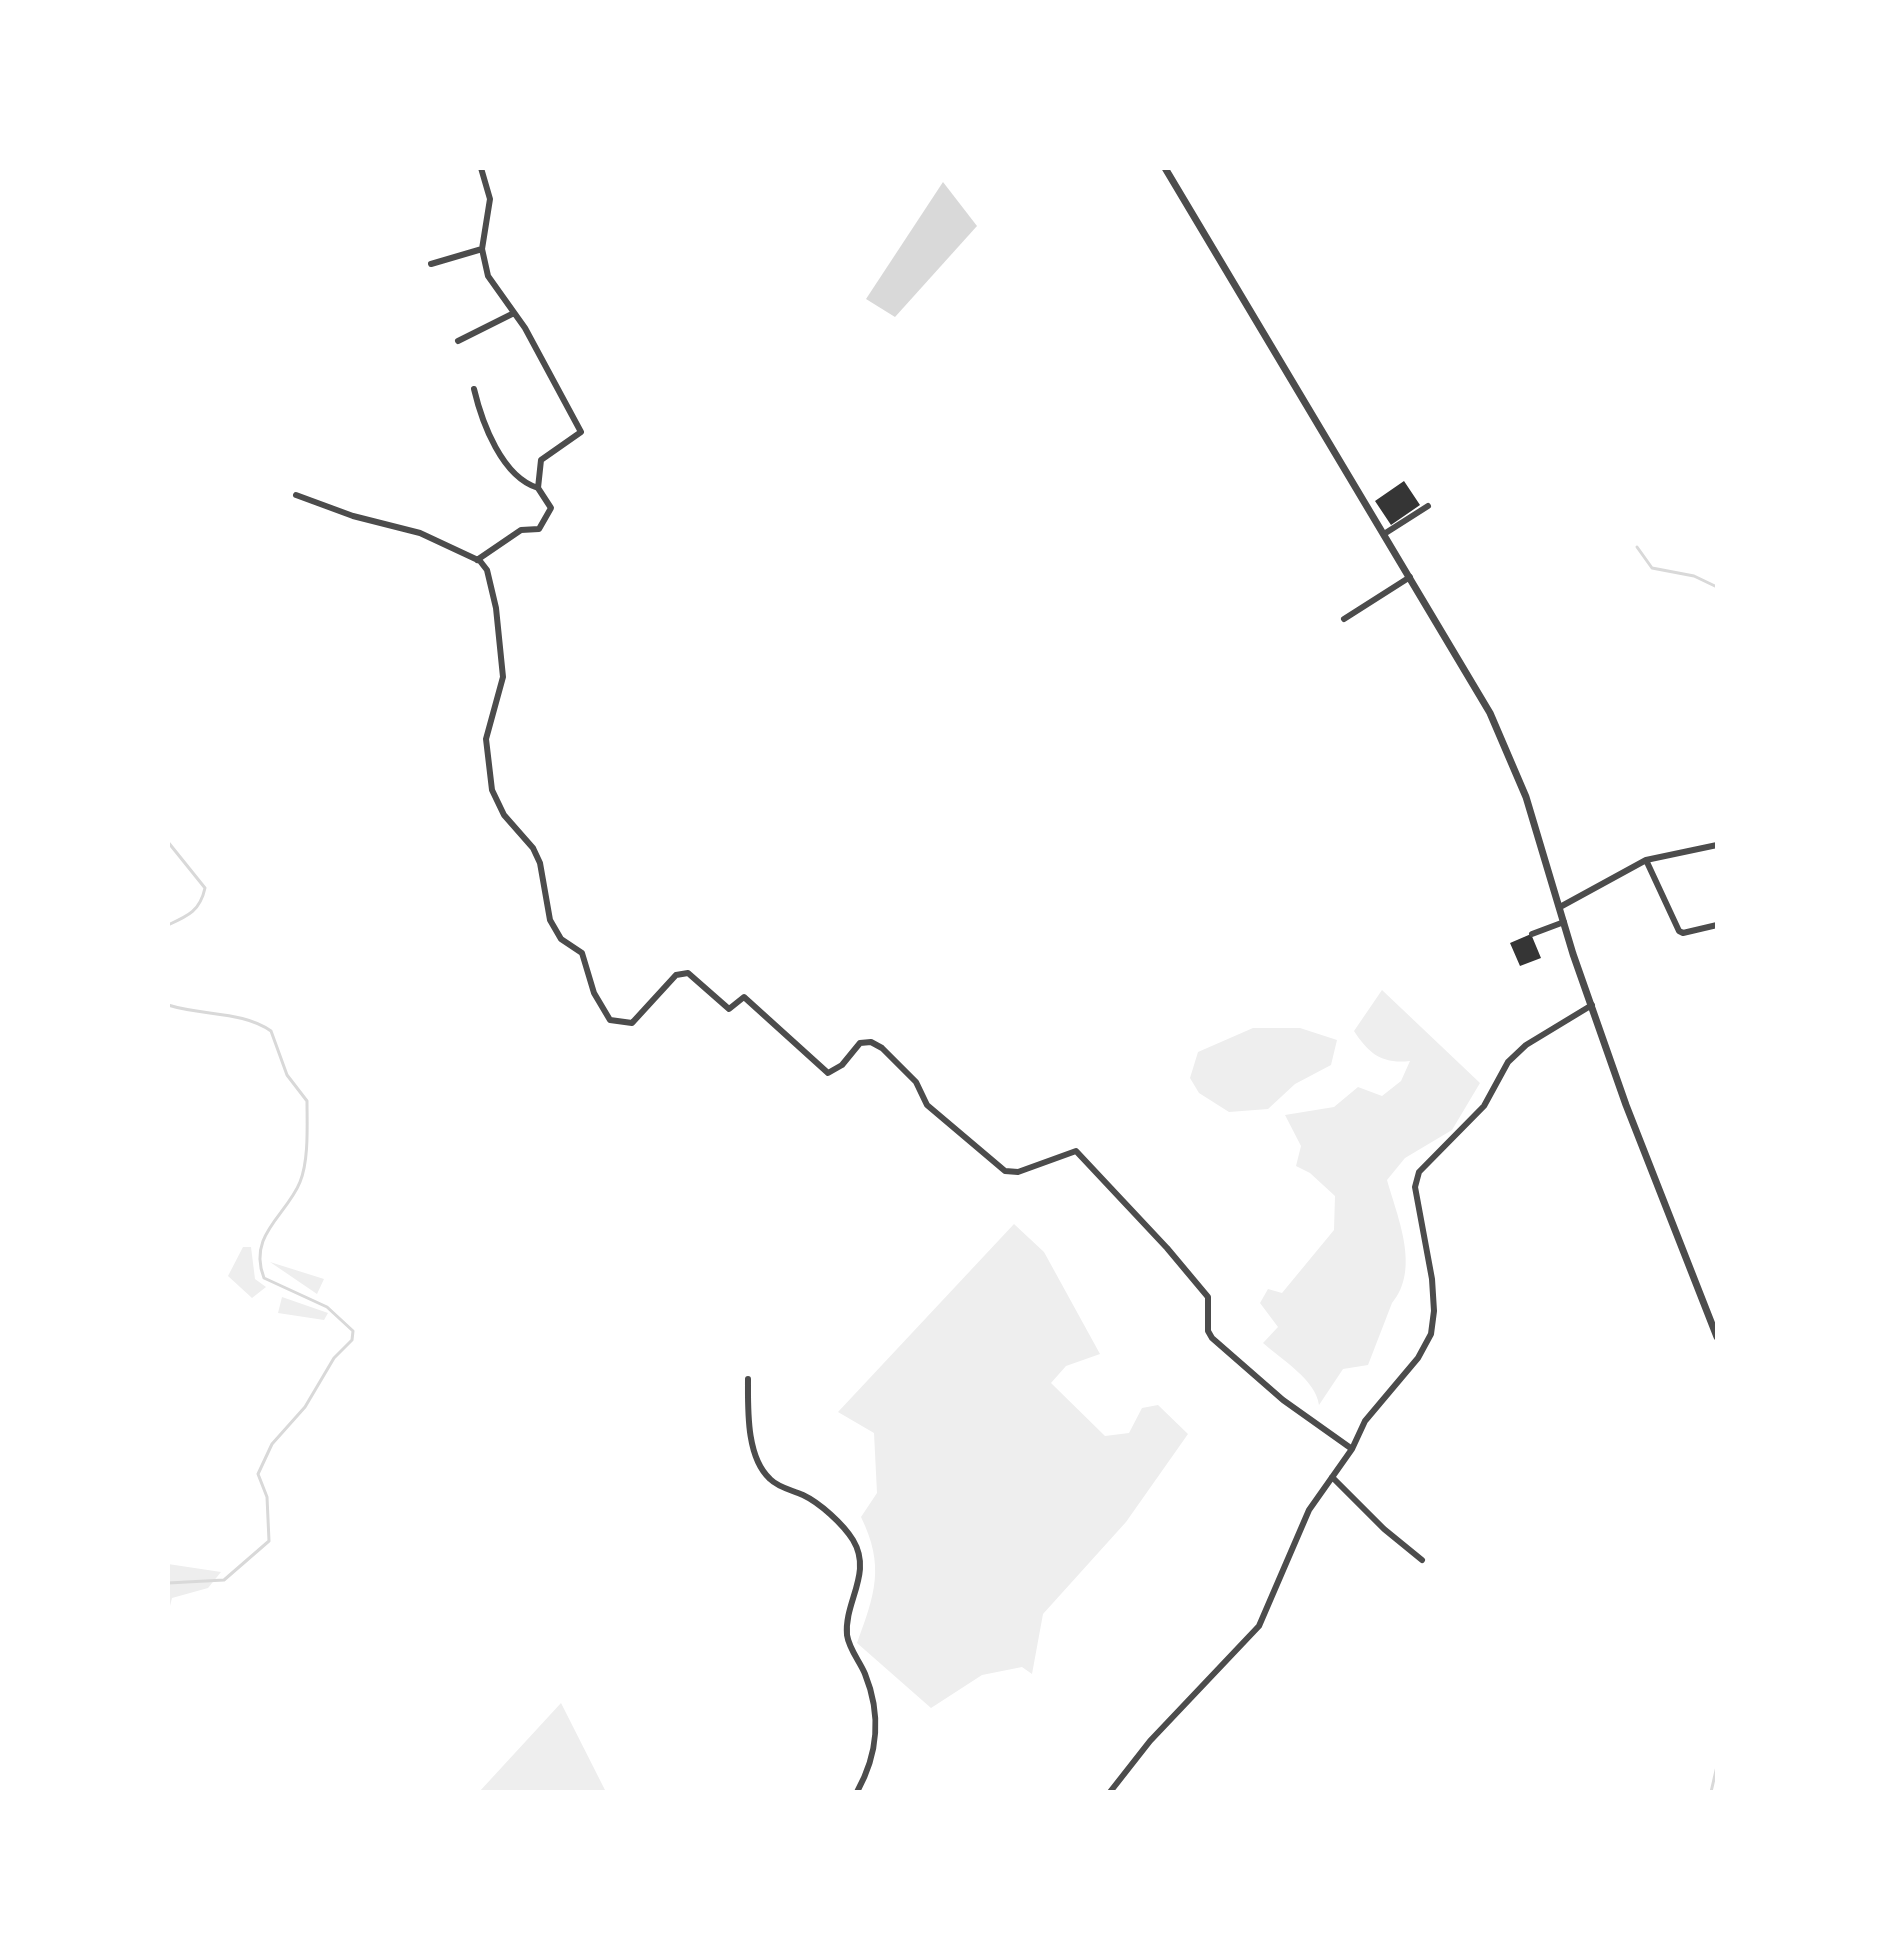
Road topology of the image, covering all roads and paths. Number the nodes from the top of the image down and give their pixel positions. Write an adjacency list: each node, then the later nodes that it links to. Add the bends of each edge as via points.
1 (481, 168): 3 (street, via 490,199)
2 (1165, 168): 11 (street)
3 (482, 249): 4 (street); 5 (street, via 488,276)
4 (431, 264)
5 (514, 313): 6 (street); 8 (street, via 581,432 541,460)
6 (458, 341)
7 (474, 389): 8 (street, via 500,452 524,484)
8 (538, 488): 12 (street, via 551,508 539,529 521,530)
9 (296, 495): 12 (street, via 420,533)
10 (1428, 506): 11 (street)
11 (1384, 534): 13 (street)
12 (477, 560): 24 (street, via 492,587 503,677 486,739 492,790 504,815 533,848 550,920 561,939 582,953 594,993 610,1020 632,1023 676,975 688,973 729,1009 744,997 828,1073 860,1043 882,1048 916,1082 927,1105 1005,1171 1018,1172 1076,1151 1208,1297 1212,1338 1283,1400)
13 (1410, 577): 14 (street); 17 (street, via 1490,713 1526,797)
14 (1344, 619)
15 (1717, 845): 16 (street)
16 (1646, 860): 17 (street); 19 (street, via 1679,931)
17 (1560, 907): 18 (street)
18 (1564, 922): 20 (street); 21 (street)
19 (1717, 925)
20 (1532, 934)
21 (1592, 1005): 22 (street); 24 (street, via 1508,1062 1484,1106 1419,1172 1415,1187 1434,1311 1431,1334 1418,1358 1365,1421)
22 (1717, 1337)
23 (748, 1379): 27 (street, via 748,1419 763,1472 811,1500 850,1535 858,1550 859,1579 847,1636 868,1684 877,1743)
24 (1352, 1449): 25 (street)
25 (1332, 1477): 26 (street); 28 (street, via 1309,1510 1259,1626 1150,1741)
26 (1422, 1560)
27 (857, 1792)
28 (1110, 1792)

